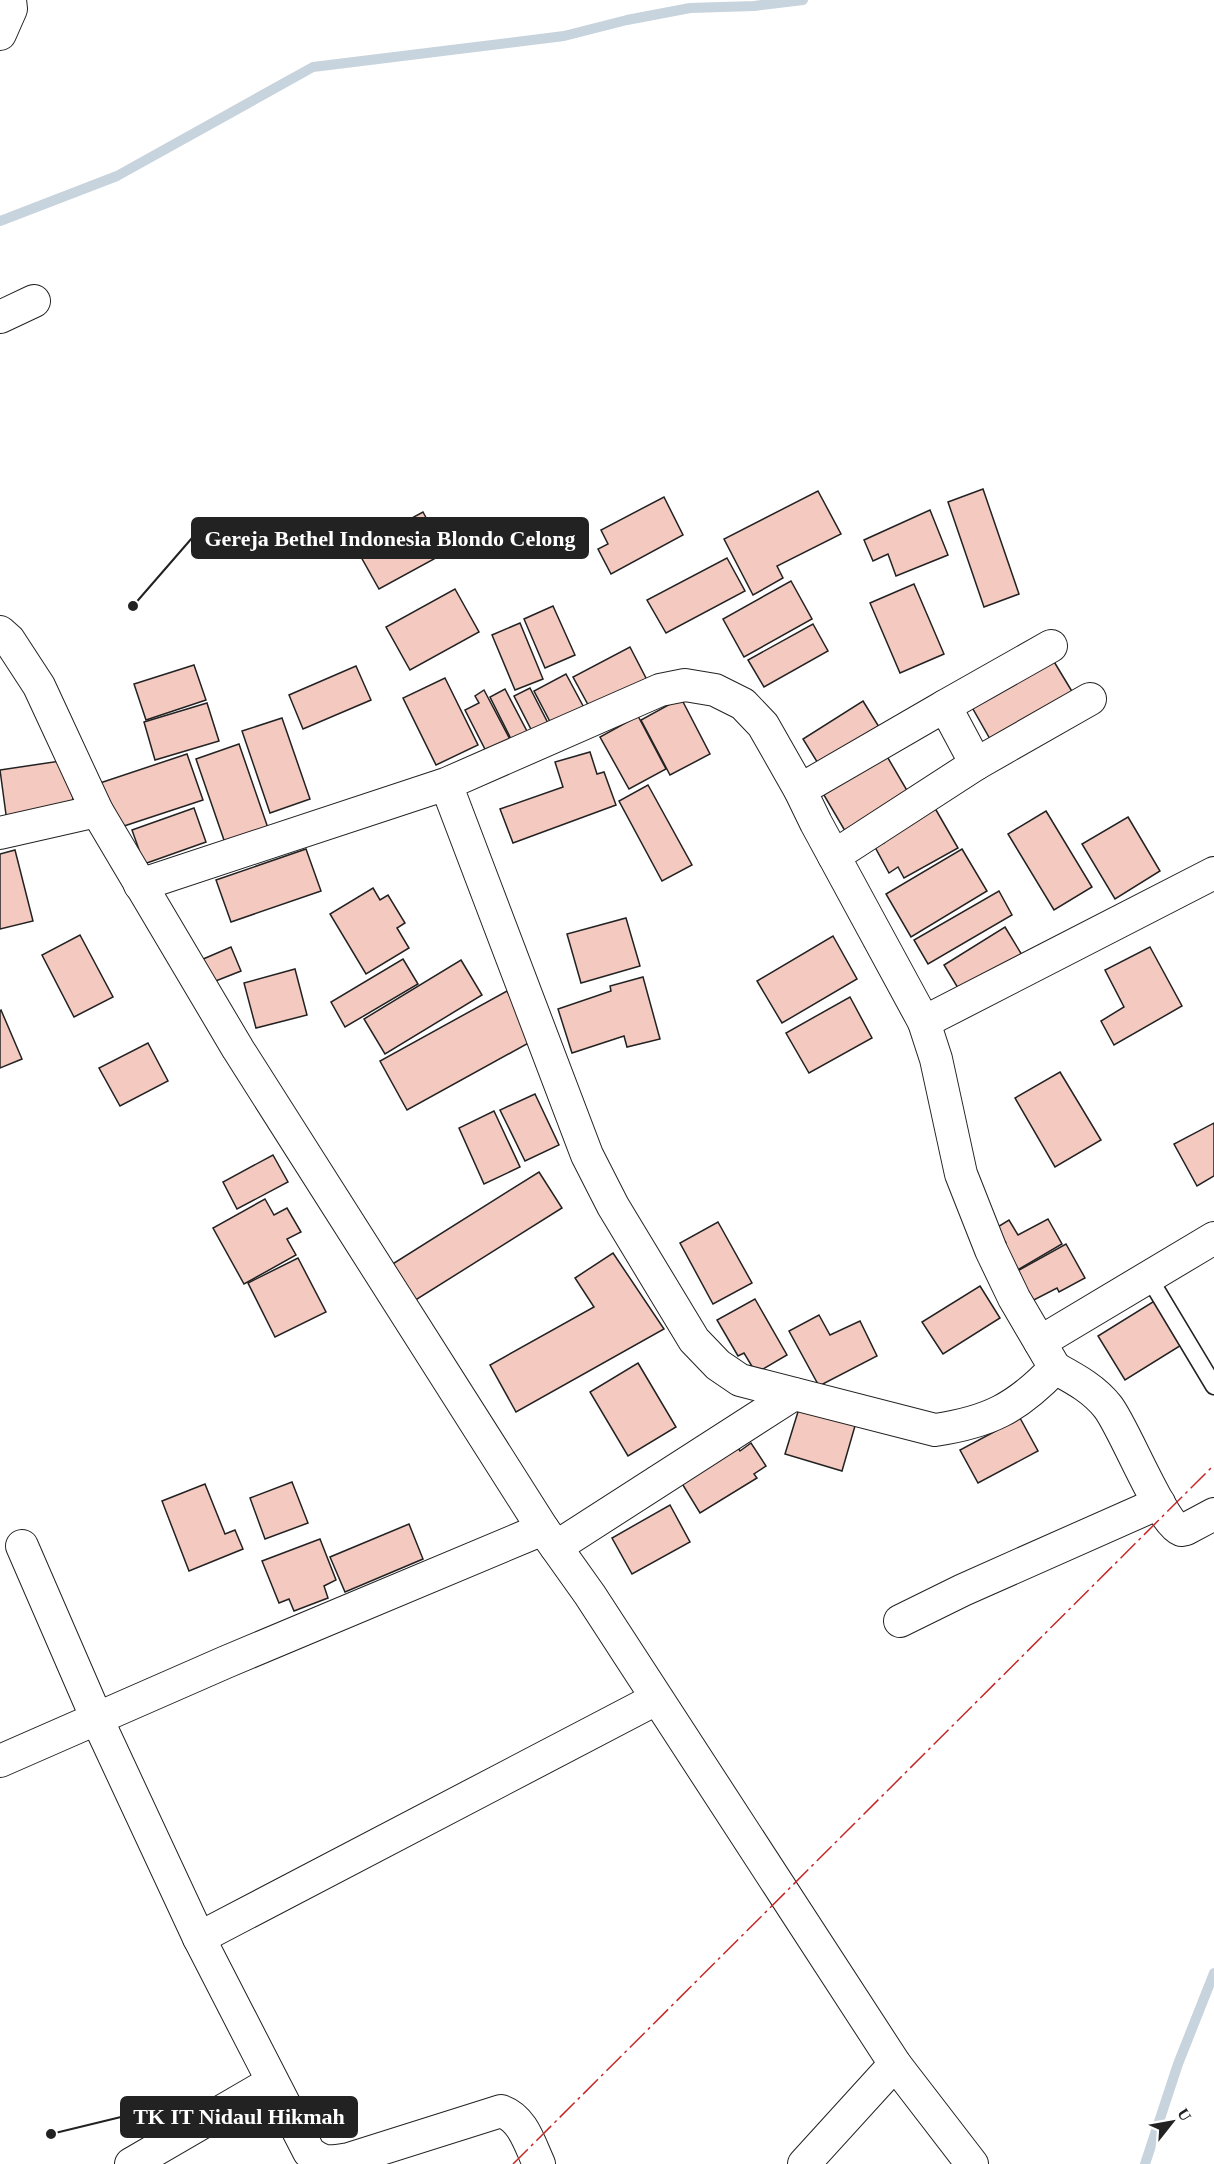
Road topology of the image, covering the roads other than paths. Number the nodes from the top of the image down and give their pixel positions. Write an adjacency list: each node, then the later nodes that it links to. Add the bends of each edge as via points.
1 (10, 0): 2 (street, via 9,17)
2 (0, 34)
3 (34, 302): 4 (street)
4 (0, 317)
5 (0, 632): 12 (street, via 39,686)
6 (1051, 646): 8 (street)
7 (1090, 699): 9 (street)
8 (945, 706): 9 (street); 11 (street)
9 (976, 764): 14 (street)
10 (446, 784): 11 (street, via 660,690 685,685 715,690 742,704 763,725); 16 (street); 22 (street, via 587,1155 613,1206 694,1340 718,1365 740,1380)
11 (800, 790): 14 (street)
12 (98, 811): 13 (street); 16 (street)
13 (0, 833)
14 (834, 856): 17 (street)
15 (1214, 873): 17 (street)
16 (140, 885): 25 (street, via 238,1049)
17 (924, 1022): 20 (street, via 961,1174 1014,1298)
18 (1214, 1238): 19 (street)
19 (1148, 1276): 20 (street); 21 (lane)
20 (1048, 1355): 22 (street, via 1037,1388 994,1416 935,1430); 23 (street, via 1107,1406)
21 (1214, 1386)
22 (794, 1394): 25 (street)
23 (1159, 1503): 24 (street, via 1174,1527 1181,1530); 27 (street)
24 (1214, 1514)
25 (550, 1538): 28 (street); 29 (street)
26 (22, 1546): 29 (street)
27 (900, 1620)
28 (656, 1699): 31 (street); 32 (street)
29 (97, 1719): 30 (street); 31 (street)
30 (0, 1761)
31 (200, 1938): 33 (street)
32 (895, 2064): 36 (street); 37 (street)
33 (272, 2082): 34 (street); 35 (street, via 309,2152 323,2162 349,2159 501,2111 517,2121)
34 (131, 2164)
35 (539, 2164)
36 (804, 2164)
37 (972, 2164)

